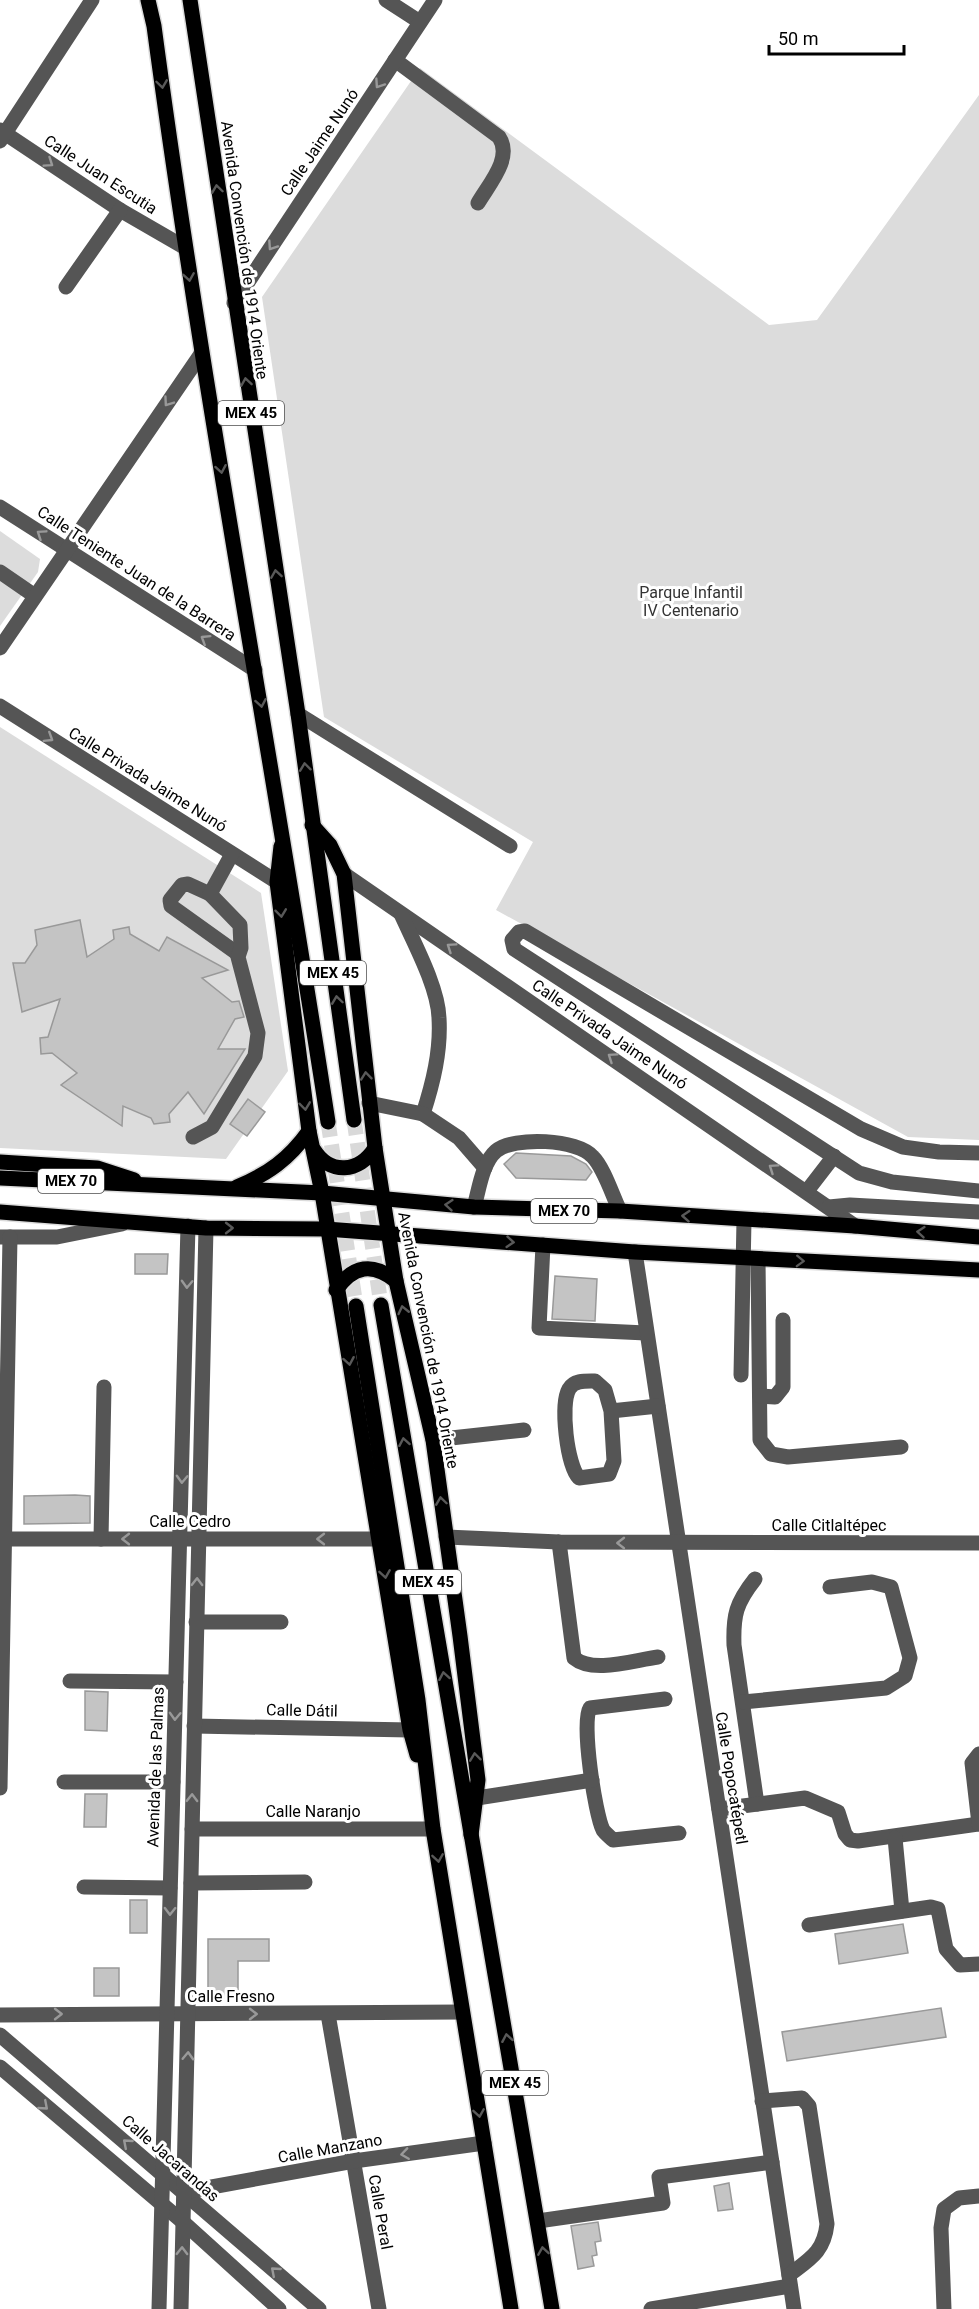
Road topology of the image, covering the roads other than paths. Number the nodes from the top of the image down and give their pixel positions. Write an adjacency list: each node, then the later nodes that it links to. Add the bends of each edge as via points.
1 (92, 0): 10 (street)
2 (148, 0): 8 (main road)
3 (153, 0): 8 (main road, MEX 45)
4 (190, 0): 15 (main road, Avenida Convención de 1914 Oriente / MEX 45, one-way to 4)
5 (387, 0): 7 (street)
6 (435, 0): 7 (street, Calle Jaime Nunó)
7 (420, 22): 9 (street, Calle Jaime Nunó)
8 (154, 26): 13 (main road, MEX 45, one-way to 13)
9 (395, 60): 11 (street, via 499,137 505,146 505,156); 15 (street, Calle Jaime Nunó, one-way to 15)
10 (2, 135): 12 (street, Calle Juan Escutia, one-way to 12)
11 (478, 203)
12 (120, 210): 13 (street, Calle Juan Escutia); 14 (street)
13 (184, 247): 16 (main road, MEX 45, one-way to 16)
14 (66, 287)
15 (234, 303): 25 (main road, Avenida Convención de 1914 Oriente / MEX 45, one-way to 15)
16 (201, 354): 18 (street, one-way to 18); 23 (main road, MEX 45, one-way to 23)
17 (0, 507): 18 (street, Calle Teniente Juan de la Barrera, one-way to 17)
18 (65, 550): 20 (street); 23 (street, Calle Teniente Juan de la Barrera, one-way to 18)
19 (0, 572): 20 (street)
20 (35, 596): 21 (street)
21 (6, 626): 22 (street)
22 (0, 648)
23 (255, 670): 27 (main road, MEX 45, one-way to 27)
24 (0, 706): 29 (street, Calle Privada Jaime Nunó, one-way to 29)
25 (298, 714): 26 (main road, Avenida Convención de 1914 Oriente / MEX 45, one-way to 25); 28 (street)
26 (312, 825): 30 (main road, Avenida Convención de 1914 Oriente, via 330,845); 37 (main road, Avenida Convención de 1914 Oriente / MEX 45, one-way to 26)
27 (284, 834): 31 (main road); 38 (main road, MEX 45)
28 (510, 846)
29 (232, 854): 31 (street, Calle Privada Jaime Nunó); 32 (street)
30 (344, 874): 33 (street, Calle Privada Jaime Nunó); 35 (main road, Avenida Convención de 1914 Oriente, one-way to 30)
31 (277, 882): 39 (main road, one-way to 39)
32 (210, 894): 34 (street, via 240,925); 34 (street, via 182,885 170,900 171,906)
33 (400, 912): 36 (street, via 425,968 439,1017 435,1074); 50 (street, Calle Privada Jaime Nunó, one-way to 33)
34 (238, 954): 40 (street, via 258,1033 255,1056 212,1127)
35 (369, 1103): 36 (street); 42 (main road, Avenida Convención de 1914 Oriente)
36 (423, 1114): 46 (street, via 459,1138)
37 (354, 1120)
38 (328, 1122)
39 (309, 1131): 41 (main road); 49 (main road, via 293,1153 274,1169)
40 (193, 1137)
41 (312, 1147): 42 (main road, via 330,1166 343,1169 362,1163); 52 (main road)
42 (375, 1148): 53 (main road, Avenida Convención de 1914 Oriente)
43 (979, 1153): 44 (street, via 903,1147 861,1129 525,931 512,940 514,949)
44 (834, 1156): 50 (street); 51 (street, via 859,1173 892,1182)
45 (0, 1162): 48 (main road, via 97,1168 122,1173)
46 (485, 1168): 54 (street); 57 (street, via 495,1152 510,1143 573,1144 593,1156)
47 (0, 1178): 48 (main road, MEX 70)
48 (142, 1184): 49 (main road, MEX 70)
49 (234, 1188): 52 (main road, MEX 70)
50 (807, 1191): 55 (street, Calle Privada Jaime Nunó)
51 (979, 1191)
52 (322, 1193): 53 (main road, MEX 70); 64 (main road)
53 (383, 1200): 54 (main road, MEX 70, one-way to 53); 65 (main road, Avenida Convención de 1914 Oriente)
54 (474, 1207): 57 (main road, MEX 70)
55 (829, 1207): 58 (street); 62 (street, Calle Privada Jaime Nunó)
56 (0, 1212): 60 (main road, MEX 70)
57 (620, 1212): 59 (main road, MEX 70, one-way to 57)
58 (979, 1212)
59 (744, 1220): 62 (main road, MEX 70); 70 (street)
60 (129, 1222): 61 (main road, MEX 70); 66 (street, via 57,1237)
61 (188, 1226): 63 (main road, MEX 70); 90 (street, Avenida de las Palmas, one-way to 90)
62 (855, 1226): 67 (main road, MEX 70, one-way to 62)
63 (206, 1228): 64 (main road, MEX 70, one-way to 64); 91 (street)
64 (327, 1228): 65 (main road, MEX 70); 74 (main road)
65 (388, 1233): 68 (main road, MEX 70, one-way to 68); 73 (main road, Avenida Convención de 1914 Oriente)
66 (5, 1237): 88 (street)
67 (979, 1237)
68 (543, 1245): 69 (main road, MEX 70); 78 (street, via 539,1328)
69 (636, 1252): 70 (main road, MEX 70); 78 (street, Calle Popocatépetl)
70 (742, 1258): 71 (main road, MEX 70); 79 (street)
71 (758, 1259): 72 (main road, MEX 70, one-way to 72); 81 (street)
72 (979, 1270)
73 (396, 1281): 74 (main road, via 371,1268 357,1270 344,1278); 85 (main road, Avenida Convención de 1914 Oriente, one-way to 73)
74 (336, 1290): 92 (main road, one-way to 92)
75 (381, 1305): 122 (main road, Avenida Convención de 1914 Oriente / MEX 45, one-way to 75)
76 (356, 1306): 115 (main road, MEX 45, via 418,1700)
77 (783, 1320): 81 (street, via 783,1387 775,1397)
78 (646, 1333): 82 (street, Calle Popocatépetl)
79 (741, 1375)
80 (104, 1387): 89 (street)
81 (760, 1396): 86 (street, via 760,1440 771,1454 788,1457)
82 (658, 1406): 83 (street); 94 (street, Calle Popocatépetl)
83 (611, 1411): 83 (street, via 614,1461 609,1474 579,1478 569,1458 565,1401 569,1388 578,1382 595,1381 605,1390)
84 (524, 1430): 85 (street)
85 (433, 1440): 87 (main road, Avenida Convención de 1914 Oriente, one-way to 85)
86 (902, 1447)
87 (446, 1537): 93 (street); 114 (main road, Avenida Convención de 1914 Oriente, one-way to 87, via 478,1780)
88 (2, 1539): 89 (street, Calle Cedro); 100 (street)
89 (101, 1539): 90 (street, Calle Cedro, one-way to 89)
90 (180, 1539): 91 (street, Calle Cedro); 103 (street, Avenida de las Palmas)
91 (198, 1539): 92 (street, Calle Cedro, one-way to 91); 98 (street, one-way to 91)
92 (380, 1539): 107 (main road, one-way to 107)
93 (559, 1542): 94 (street, one-way to 93); 101 (street, via 574,1658 583,1666 595,1666)
94 (679, 1543): 95 (street, Calle Citlaltépec); 117 (street, Calle Popocatépetl)
95 (979, 1543)
96 (755, 1578): 105 (street, via 740,1597 733,1619)
97 (830, 1587): 105 (street, via 872,1582 891,1587 910,1658 905,1676 886,1688)
98 (196, 1622): 99 (street); 106 (street)
99 (281, 1622)
100 (1, 1653): 109 (street)
101 (658, 1657)
102 (70, 1681): 103 (street)
103 (176, 1682): 112 (street, Avenida de las Palmas, one-way to 112)
104 (665, 1699): 110 (street, via 590,1708 585,1726)
105 (743, 1702): 116 (street)
106 (194, 1726): 107 (street, Calle Dátil); 119 (street, one-way to 106)
107 (410, 1730): 115 (main road)
108 (979, 1754): 118 (street, via 972,1763)
109 (0, 1761): 113 (street)
110 (592, 1780): 114 (street); 121 (street, via 603,1829 613,1840)
111 (64, 1782): 112 (street)
112 (173, 1782): 127 (street, Avenida de las Palmas)
113 (0, 1788)
114 (477, 1798): 122 (main road, Avenida Convención de 1914 Oriente)
115 (429, 1800): 120 (main road, MEX 45)
116 (757, 1804): 117 (street); 123 (street, via 805,1798 838,1812 850,1840)
117 (719, 1809): 138 (street, Calle Popocatépetl)
118 (979, 1824): 123 (street)
119 (192, 1829): 120 (street, Calle Naranjo); 125 (street)
120 (433, 1829): 131 (main road, MEX 45, one-way to 131)
121 (679, 1833)
122 (471, 1835): 147 (main road, Avenida Convención de 1914 Oriente / MEX 45, one-way to 122)
123 (895, 1838): 128 (street)
124 (305, 1882): 125 (street)
125 (190, 1883): 133 (street)
126 (84, 1887): 127 (street)
127 (170, 1888): 132 (street, Avenida de las Palmas, one-way to 132)
128 (902, 1911): 129 (street); 130 (street, via 938,1909 946,1948 960,1965)
129 (809, 1925)
130 (979, 1964)
131 (462, 2012): 134 (street, Calle Fresno); 139 (main road, MEX 45, one-way to 139)
132 (167, 2014): 133 (street, Calle Fresno); 135 (street, Calle Fresno, one-way to 132); 142 (street, Avenida de las Palmas)
133 (189, 2014): 134 (street, Calle Fresno, one-way to 134); 143 (street, one-way to 133)
134 (328, 2014): 140 (street, Calle Peral)
135 (0, 2015)
136 (0, 2035): 142 (street, Calle Jacarandas, one-way to 136)
137 (0, 2067): 145 (street, one-way to 145)
138 (762, 2101): 141 (street, Calle Popocatépetl); 148 (street, via 802,2098 809,2106 827,2224 825,2240 817,2254)
139 (484, 2143): 140 (street, Calle Manzano, one-way to 140); 154 (main road, MEX 45)
140 (354, 2161): 143 (street, Calle Manzano); 153 (street, Calle Peral)
141 (772, 2162): 147 (street, via 659,2176 663,2203); 148 (street, Calle Popocatépetl)
142 (162, 2174): 143 (street, Calle Jacarandas); 145 (street, Avenida de las Palmas)
143 (184, 2192): 146 (street); 152 (street, Calle Jacarandas, one-way to 143)
144 (979, 2196): 158 (street, via 959,2198 944,2209 941,2228)
145 (162, 2206): 146 (street); 149 (street, Avenida de las Palmas)
146 (183, 2222): 150 (street, one-way to 146); 151 (street)
147 (538, 2222): 155 (main road, Avenida Convención de 1914 Oriente / MEX 45, one-way to 147)
148 (790, 2281): 156 (street); 157 (street, Calle Popocatépetl)
149 (159, 2309)
150 (181, 2309)
151 (279, 2309)
152 (319, 2309)
153 (379, 2309)
154 (512, 2309)
155 (552, 2309)
156 (651, 2309)
157 (794, 2309)
158 (945, 2309)

